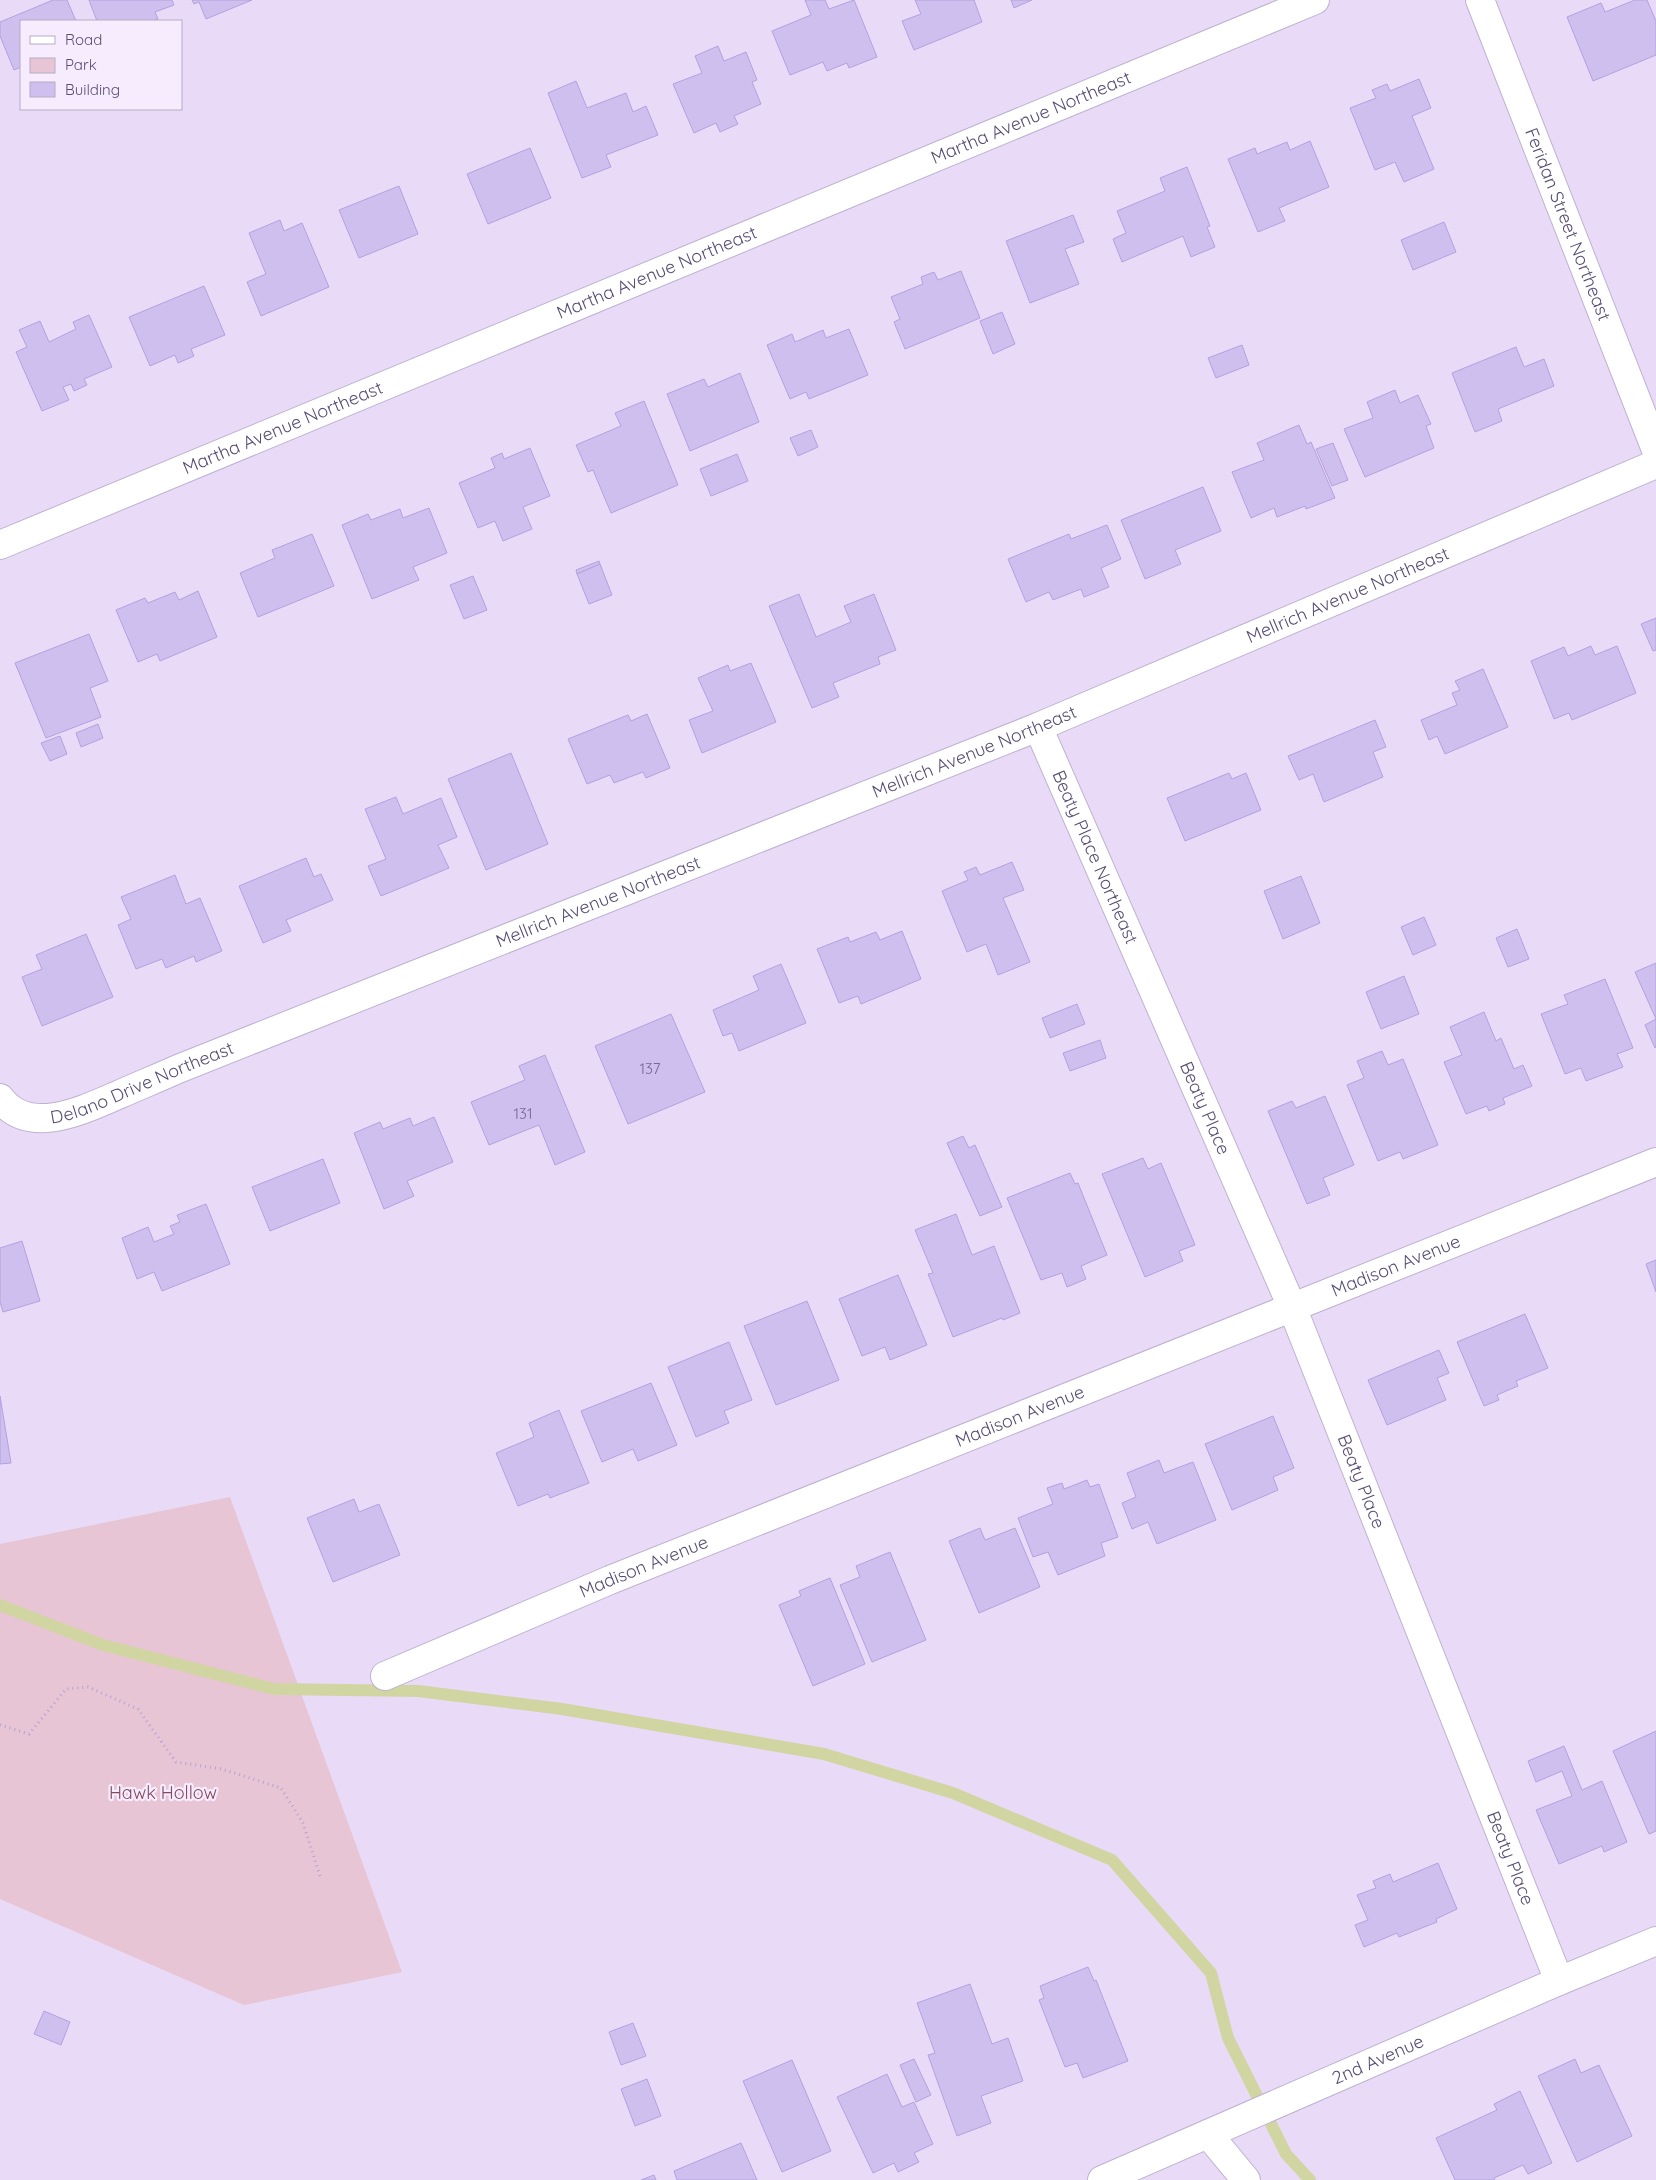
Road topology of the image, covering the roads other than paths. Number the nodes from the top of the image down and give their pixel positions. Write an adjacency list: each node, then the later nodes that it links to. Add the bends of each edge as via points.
1 (1315, 0): 5 (street, Martha Avenue Northeast)
2 (1480, 0): 3 (street, Feridan Street Northeast)
3 (1656, 450)
4 (1656, 464): 6 (street, Mellrich Avenue Northeast)
5 (0, 545)
6 (1038, 727): 7 (street, Beaty Place Northeast); 8 (street, Mellrich Avenue Northeast)
7 (1152, 987): 11 (street, Beaty Place)
8 (287, 1026): 9 (street, Delano Drive Northeast, via 78,1112 46,1118 31,1117 8,1108)
9 (0, 1098)
10 (1656, 1162): 11 (street, Madison Avenue)
11 (1292, 1307): 12 (street, Madison Avenue, via 619,1577); 14 (street, Beaty Place)
12 (385, 1676)
13 (1656, 1941): 14 (street, 2nd Avenue)
14 (1559, 1981): 15 (street, 2nd Avenue)
15 (1208, 2134): 16 (street, 2nd Avenue); 17 (street)
16 (1102, 2180)
17 (1246, 2180)

